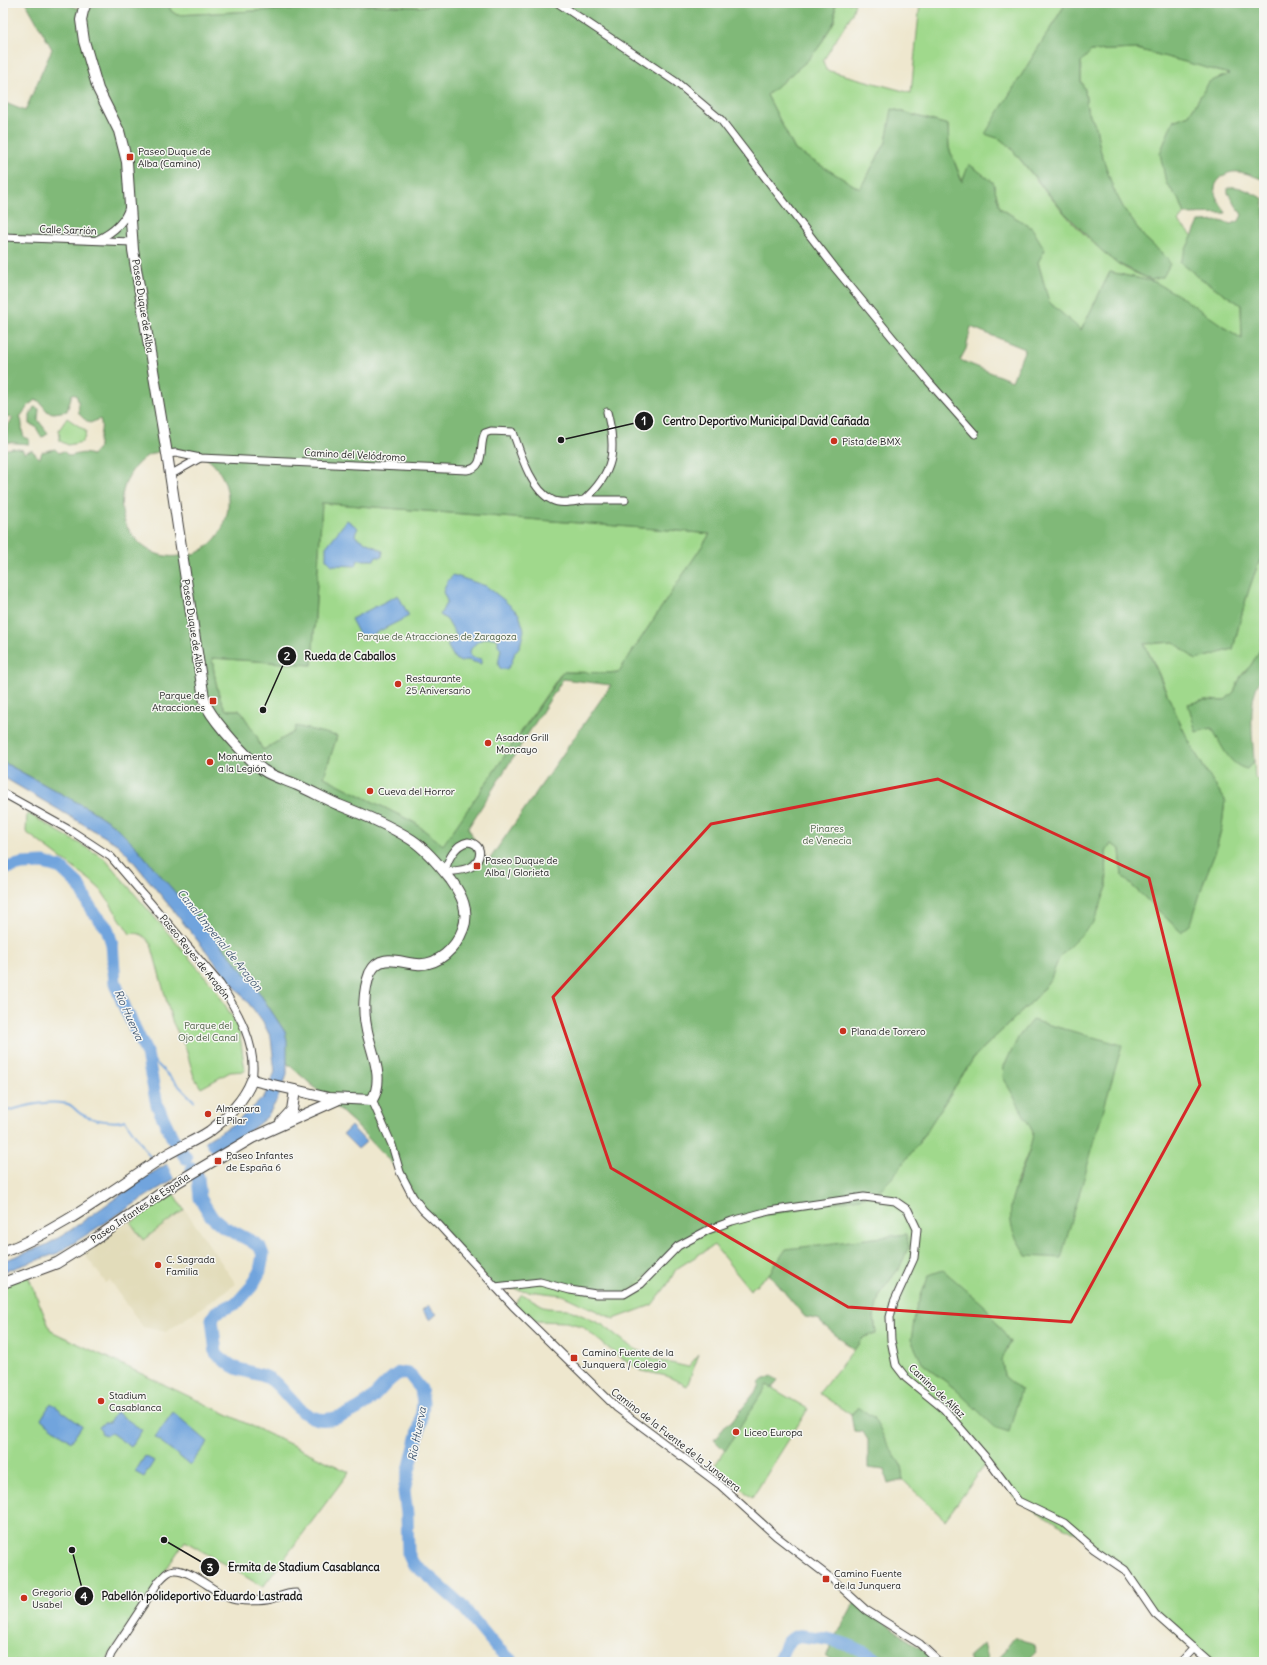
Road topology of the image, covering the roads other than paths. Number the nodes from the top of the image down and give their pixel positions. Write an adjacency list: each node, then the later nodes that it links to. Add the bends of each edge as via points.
1 (86, 3): 3 (street, Paseo Duque de Alba, via 82,14 82,33 98,89 122,142 129,170)
2 (558, 3): 8 (street, via 676,82 721,120 835,268)
3 (130, 203): 5 (street, via 120,224); 6 (street, Paseo Duque de Alba)
4 (3, 237): 5 (street, Calle Sarrión)
5 (96, 241): 6 (street, Calle Sarrión)
6 (132, 242): 9 (street, Paseo Duque de Alba)
7 (607, 412): 12 (street, via 612,432 612,458 596,490)
8 (975, 434)
9 (167, 454): 10 (street, Camino del Velódromo); 11 (street, Paseo Duque de Alba)
10 (200, 458): 11 (street); 12 (street, Camino del Velódromo, via 467,470 480,462 485,433 513,432 525,467 542,491 552,500)
11 (170, 475): 16 (street, Paseo Duque de Alba, via 203,692 208,708 240,748 264,771 386,826 413,841)
12 (584, 500): 13 (street)
13 (625, 500)
14 (3, 794): 18 (street, Paseo Reyes de Aragón, via 92,844 122,868 229,998 246,1034 252,1060)
15 (449, 859): 16 (street); 17 (street); 17 (street, via 465,842 475,844 480,851 480,856 471,867)
16 (434, 861): 17 (street, Paseo Duque de Alba)
17 (445, 872): 21 (street, Paseo Duque de Alba, via 460,894 465,910 463,929 453,946 440,959 426,964 381,961 371,971 368,980 364,1001 365,1020 378,1074 377,1089)
18 (252, 1080): 19 (street, Paseo Infantes de España); 23 (street, Paseo Reyes de Aragón, via 232,1110 201,1136 164,1156 39,1237)
19 (291, 1089): 20 (street, Paseo Infantes de España); 22 (street, Paseo Infantes de España, via 294,1104 292,1110)
20 (337, 1100): 21 (street, Paseo Infantes de España); 22 (street, Paseo Infantes de España)
21 (372, 1100): 25 (street, Camino de la Fuente de la Junquera, via 392,1145 400,1172 413,1197)
22 (274, 1127): 24 (street, Paseo Infantes de España, via 176,1183 57,1263)
23 (3, 1252)
24 (3, 1283)
25 (495, 1286): 27 (street, Camino de Alfaz, via 540,1282 596,1294 624,1294 641,1284 678,1246 732,1221 769,1211 864,1198 895,1201 908,1210 917,1229 914,1258 890,1317 896,1365 906,1378 944,1409 988,1460 1018,1501 1064,1523 1094,1549 1125,1570 1154,1614); 29 (street, Camino de la Fuente de la Junquera, via 541,1335 625,1415 720,1485 776,1536 832,1579 866,1610 920,1644)
26 (296, 1593): 28 (street, via 285,1593 274,1599 262,1601 232,1599 185,1572 174,1570 166,1573 159,1581)
27 (1194, 1648): 30 (street); 31 (street, Camino de Alfaz)
28 (108, 1662)
29 (939, 1662)
30 (1181, 1662)
31 (1209, 1662)

